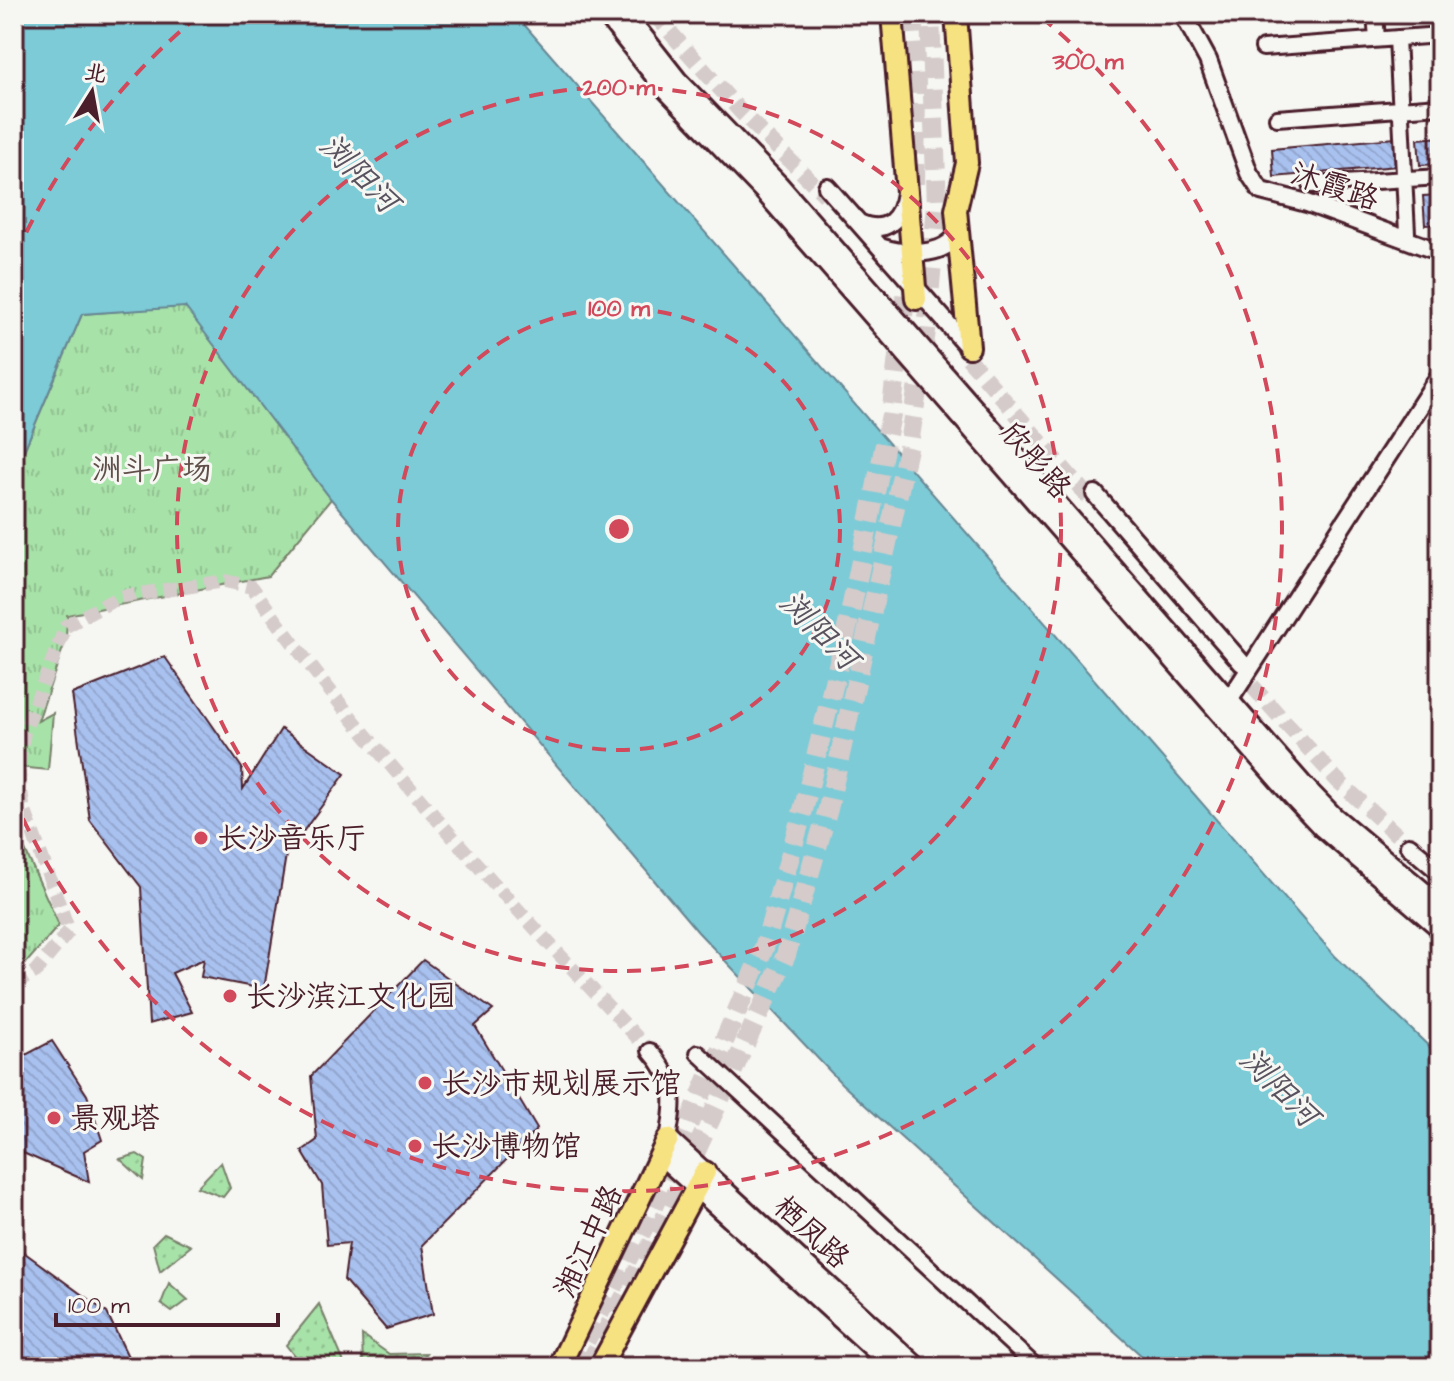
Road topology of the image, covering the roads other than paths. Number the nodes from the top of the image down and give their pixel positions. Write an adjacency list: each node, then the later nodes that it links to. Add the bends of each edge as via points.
1 (606, 14): 33 (main road, 欣彤路, via 663,86 764,191)
2 (625, 14): 33 (main road, 欣彤路, via 677,80 778,184)
3 (892, 14): 17 (main road)
4 (956, 14): 21 (main road, via 967,163 956,210)
5 (1183, 14): 26 (street, 沐霞路, via 1208,60 1249,173 1261,191)
6 (1191, 14): 22 (street, 沐霞路, via 1235,104 1260,181)
7 (1375, 14): 10 (street)
8 (1440, 35): 9 (street)
9 (1397, 38): 10 (street); 13 (street)
10 (1377, 39): 11 (street)
11 (1263, 48)
12 (1440, 106): 13 (street)
13 (1402, 108): 14 (street); 16 (street)
14 (1277, 118)
15 (1440, 177): 16 (street)
16 (1406, 179): 18 (street); 22 (street)
17 (906, 183): 20 (street, via 900,211 888,227); 25 (main road)
18 (1311, 185)
19 (826, 191): 20 (street)
20 (858, 228): 24 (street); 27 (street)
21 (958, 233): 25 (street, via 948,245); 28 (main road)
22 (1407, 233): 23 (street, 沐霞路)
23 (1440, 245)
24 (879, 247): 25 (street); 27 (street)
25 (912, 252): 27 (main road)
26 (1440, 252)
27 (916, 293): 28 (street)
28 (970, 353)
29 (1440, 375): 33 (street)
30 (1440, 392): 33 (street)
31 (1092, 497): 32 (street)
32 (1239, 666)
33 (1227, 711): 36 (main road, 欣彤路, via 1334,817); 37 (main road, 欣彤路, via 1323,828)
34 (1440, 860): 35 (street, via 1412,842)
35 (1440, 872)
36 (1440, 906)
37 (1440, 928)
38 (650, 1051): 40 (street, via 665,1067 675,1100)
39 (698, 1053): 46 (street)
40 (665, 1147): 41 (main road, 栖凤路); 42 (main road, 湘江中路)
41 (701, 1180): 43 (main road); 44 (main road, 栖凤路); 45 (main road, 栖凤路)
42 (559, 1367)
43 (600, 1367)
44 (894, 1367)
45 (917, 1367)
46 (1036, 1367)

